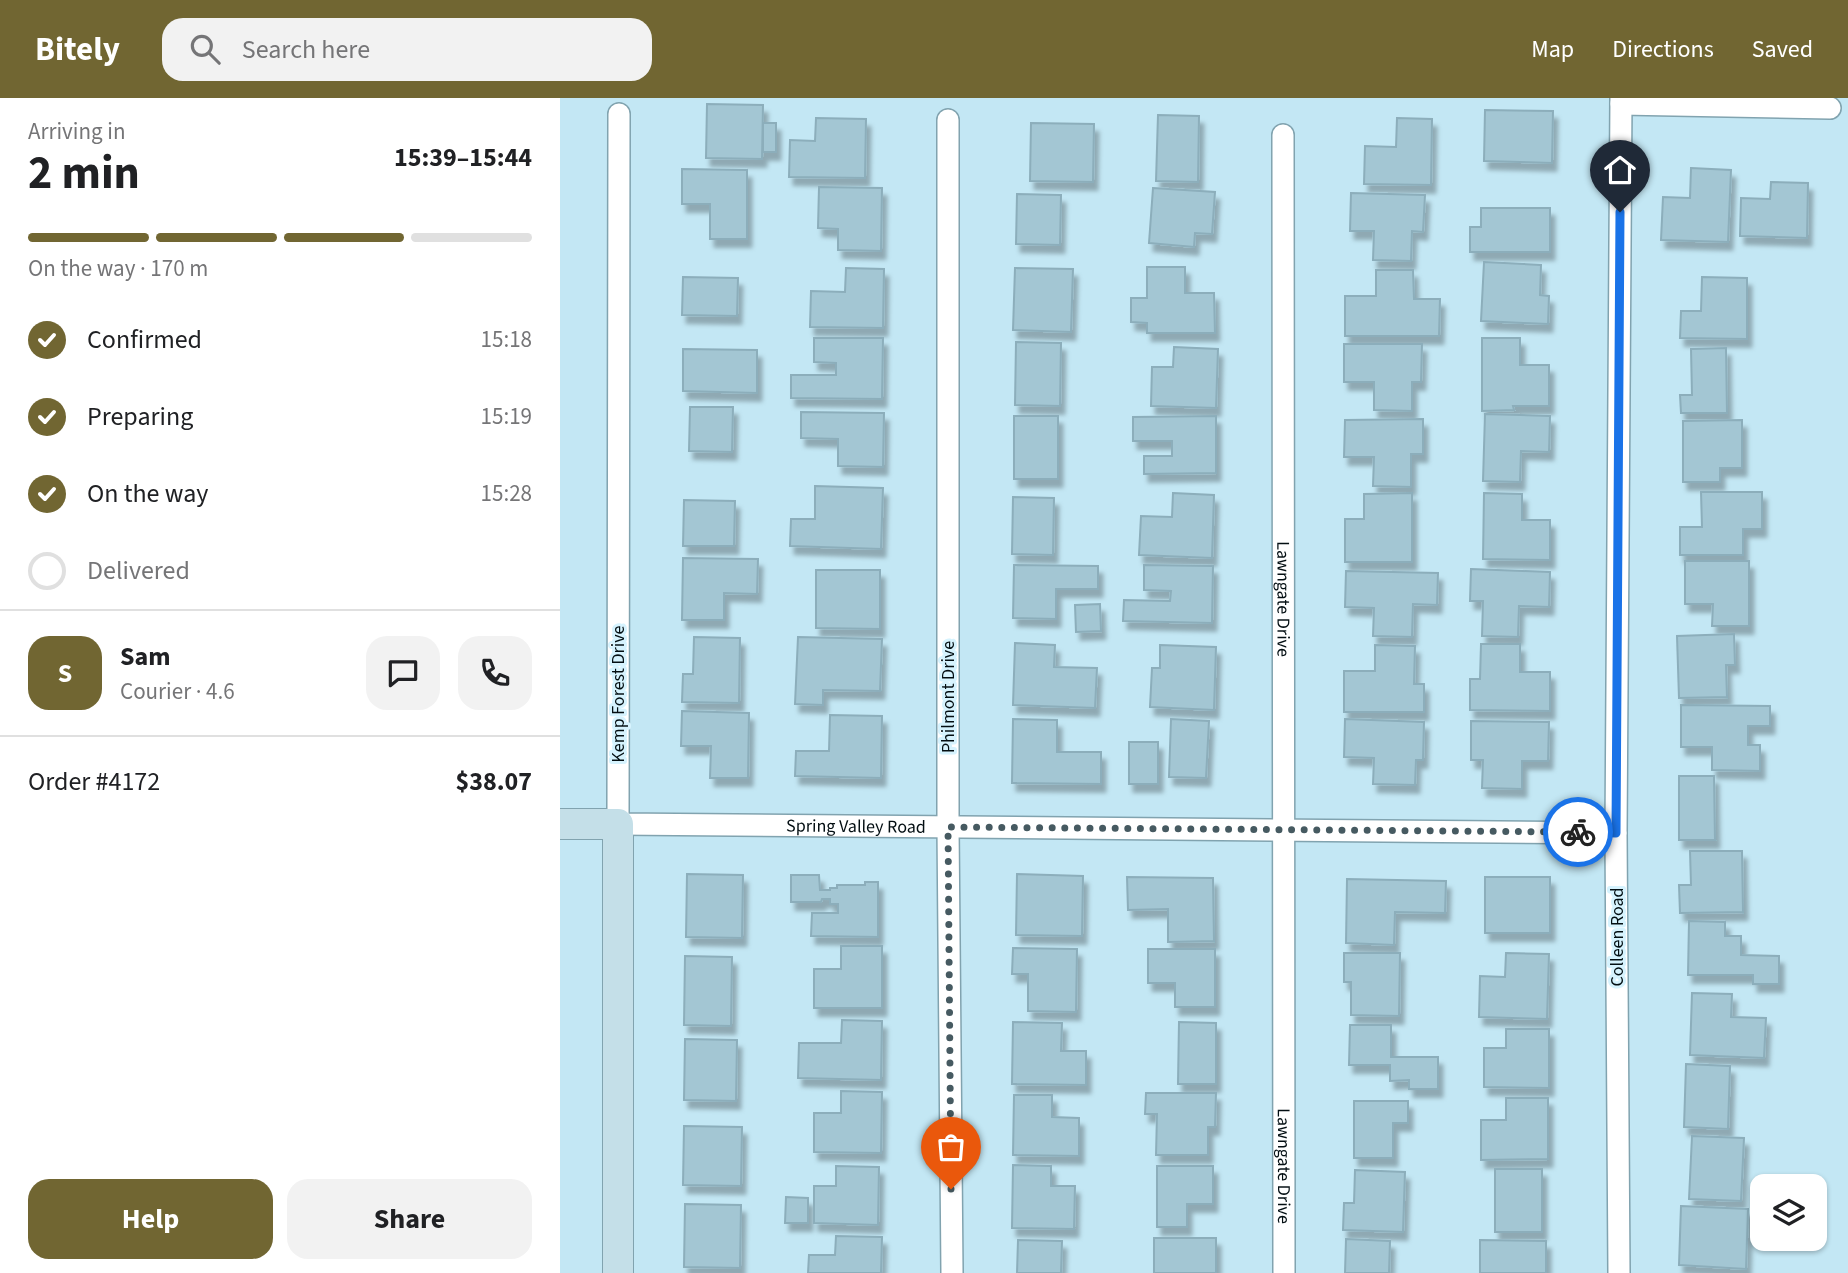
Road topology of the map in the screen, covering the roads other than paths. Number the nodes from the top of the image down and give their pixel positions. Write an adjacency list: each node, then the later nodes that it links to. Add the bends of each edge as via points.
1 (1621, 101): 2 (street); 10 (street, Colleen Road)
2 (1830, 108)
3 (619, 114): 7 (street, Kemp Forest Drive)
4 (948, 120): 8 (street, Philmont Drive)
5 (1283, 135): 9 (street, Lawngate Drive)
6 (560, 824): 7 (street, Spring Valley Road)
7 (618, 824): 8 (street, Spring Valley Road); 11 (street, Kemp Forest Drive)
8 (948, 827): 9 (street, Spring Valley Road); 12 (street, Philmont Drive)
9 (1283, 830): 10 (street, Spring Valley Road); 13 (street, Lawngate Drive)
10 (1616, 833): 14 (street, Colleen Road)
11 (618, 1273)
12 (952, 1273)
13 (1284, 1273)
14 (1619, 1273)

